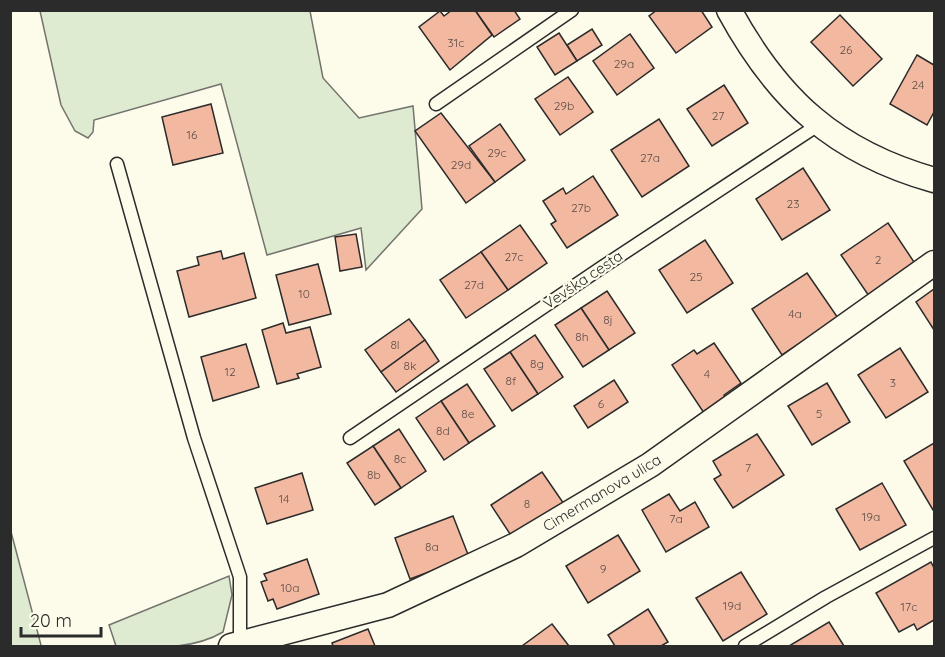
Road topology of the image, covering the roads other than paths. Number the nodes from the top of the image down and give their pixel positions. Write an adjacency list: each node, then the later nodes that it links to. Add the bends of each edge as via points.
1 (572, 10): 3 (lane)
2 (729, 10): 4 (street, via 760,60 788,96)
3 (436, 104)
4 (818, 125): 6 (street, via 863,152); 8 (lane, Vevška cesta)
5 (117, 164): 10 (lane, via 194,438 240,577)
6 (934, 180)
7 (934, 263): 10 (street, Cimermanova ulica, via 658,459 516,545 388,605)
8 (350, 438)
9 (934, 538): 11 (lane)
10 (236, 646)
11 (745, 646)

